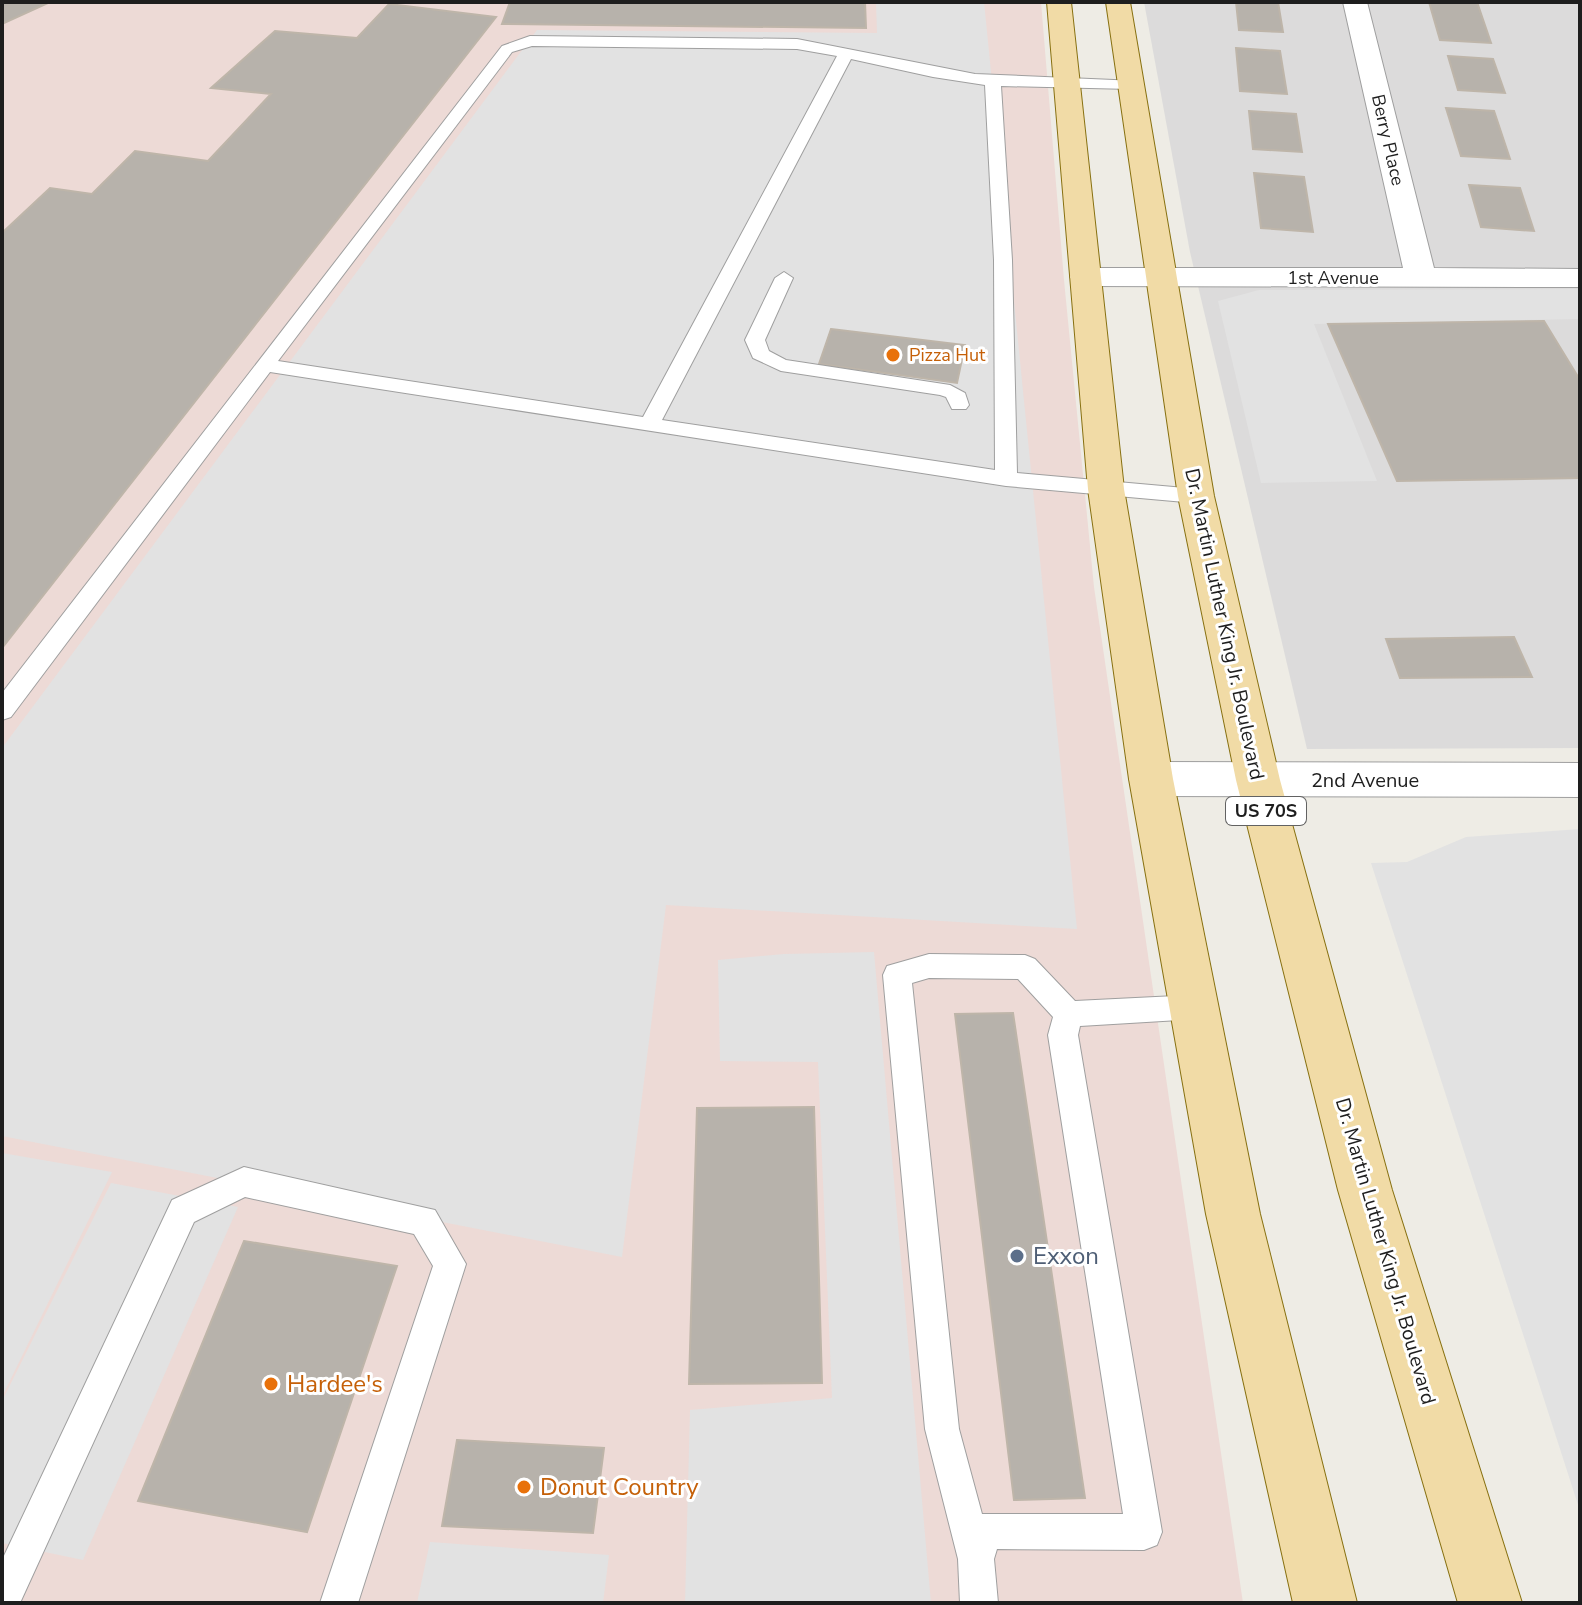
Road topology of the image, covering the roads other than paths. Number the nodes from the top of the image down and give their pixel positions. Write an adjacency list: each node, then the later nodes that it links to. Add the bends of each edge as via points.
1 (1059, 2): 6 (main road)
2 (1118, 2): 7 (main road, Dr. Martin Luther King Jr. Boulevard / US 70S)
3 (1355, 2): 11 (street, Berry Place)
4 (846, 53): 5 (lane, via 957,77); 13 (lane, via 784,44 530,41 507,49); 15 (lane)
5 (993, 79): 6 (lane); 16 (lane, via 1003,260)
6 (1066, 83): 7 (lane); 8 (main road)
7 (1131, 84): 10 (main road, Dr. Martin Luther King Jr. Boulevard / US 70S)
8 (1086, 277): 10 (street, 1st Avenue); 17 (main road)
9 (784, 278): 14 (lane, via 755,340 760,354 781,365 943,389 955,393)
10 (1161, 278): 11 (street, 1st Avenue); 18 (main road, Dr. Martin Luther King Jr. Boulevard / US 70S)
11 (1421, 278): 12 (street, 1st Avenue)
12 (1580, 278)
13 (265, 365): 15 (lane); 19 (lane)
14 (959, 405)
15 (649, 424): 16 (lane)
16 (1006, 479): 17 (lane)
17 (1106, 489): 18 (lane); 20 (main road)
18 (1196, 496): 21 (main road, Dr. Martin Luther King Jr. Boulevard / US 70S)
19 (2, 711)
20 (1151, 779): 21 (street, 2nd Avenue); 23 (main road)
21 (1258, 780): 22 (street, 2nd Avenue); 30 (main road, Dr. Martin Luther King Jr. Boulevard / US 70S, via 1365,1190)
22 (1580, 780)
23 (1196, 1007): 24 (lane); 29 (main road, via 1233,1214)
24 (1068, 1014): 25 (lane, via 1063,1035 1144,1532 985,1531); 25 (lane, via 1025,967 929,966 897,975 942,1429)
25 (976, 1559): 28 (lane)
26 (2, 1601): 27 (lane, via 183,1211 244,1182 424,1221 450,1264)
27 (339, 1603)
28 (979, 1603)
29 (1325, 1603)
30 (1490, 1603)

